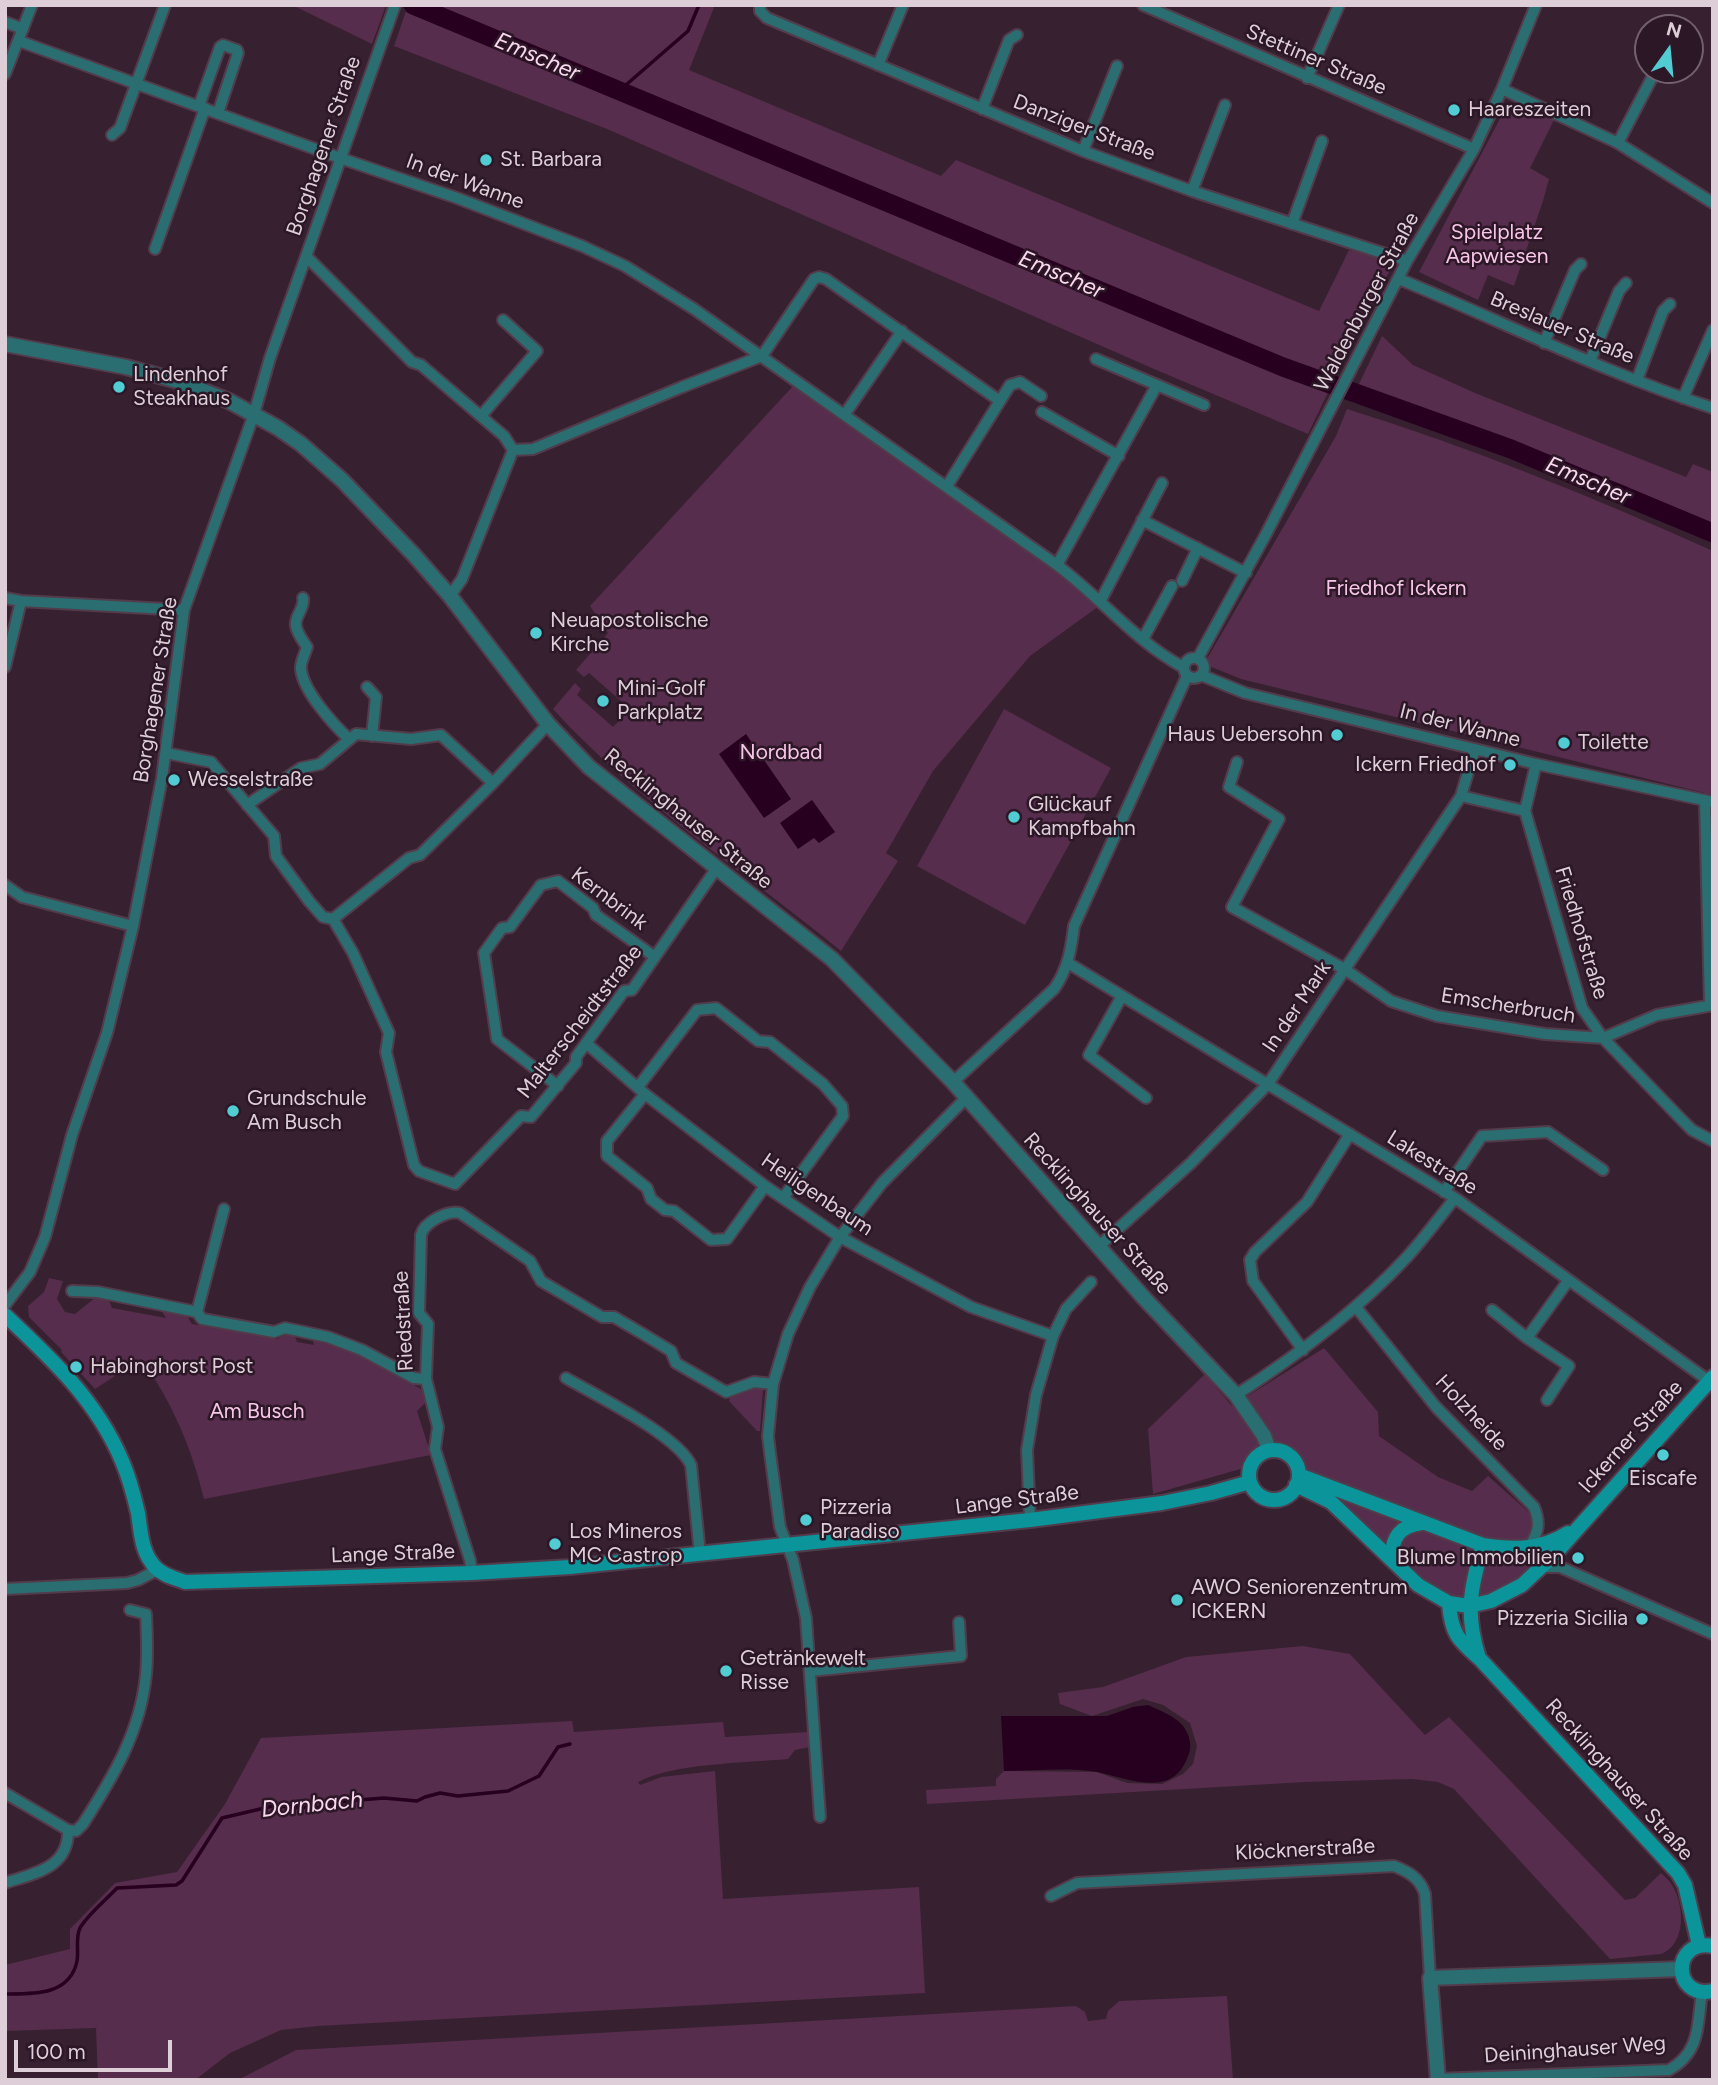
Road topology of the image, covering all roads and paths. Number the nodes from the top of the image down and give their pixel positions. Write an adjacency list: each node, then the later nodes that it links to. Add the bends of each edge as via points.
1 (32, 5): 11 (street)
2 (165, 5): 19 (street)
3 (395, 5): 30 (street, Borghagener Straße)
4 (760, 5): 14 (street, Danziger Straße, via 767,18)
5 (903, 5): 14 (street)
6 (1143, 5): 9 (street, Stettiner Straße)
7 (1339, 5): 17 (street)
8 (1536, 5): 20 (street, Waldenburger Straße)
9 (1158, 8): 17 (street, Stettiner Straße)
10 (5, 22): 11 (street)
11 (23, 29): 13 (street)
12 (1017, 35): 23 (street, via 1009,40)
13 (19, 41): 16 (street); 19 (street, In der Wanne)
14 (878, 65): 23 (street, Danziger Straße)
15 (1117, 66): 29 (street)
16 (5, 74)
17 (1307, 78): 28 (street, Stettiner Straße)
18 (1649, 84): 27 (street)
19 (136, 85): 22 (street, In der Wanne); 25 (street, via 120,128)
20 (1502, 89): 27 (street); 28 (street, Waldenburger Straße)
21 (1225, 106): 31 (street)
22 (202, 107): 24 (street, In der Wanne); 24 (street, via 220,47 230,47 238,53); 34 (street)
23 (982, 109): 29 (street, Danziger Straße)
24 (218, 113): 30 (street, In der Wanne)
25 (112, 135)
26 (1322, 141): 33 (street)
27 (1618, 143): 32 (street)
28 (1474, 149): 36 (street, Waldenburger Straße)
29 (1083, 150): 31 (street, Danziger Straße)
30 (340, 158): 35 (street, Borghagener Straße); 46 (street, In der Wanne, via 457,198 625,266)
31 (1192, 191): 33 (street, Danziger Straße)
32 (1713, 203)
33 (1292, 224): 36 (street, Danziger Straße)
34 (155, 249)
35 (306, 256): 57 (street, Borghagener Straße); 59 (street, via 412,362)
36 (1408, 261): 38 (street, Waldenburger Straße)
37 (1581, 264): 44 (street)
38 (1399, 279): 44 (street, Breslauer Straße); 67 (street, Waldenburger Straße)
39 (1626, 284): 48 (street)
40 (1670, 304): 49 (street, via 1663,311)
41 (503, 320): 59 (street, via 537,351)
42 (1713, 330): 52 (street)
43 (902, 331): 46 (street, via 819,277); 53 (street); 58 (street)
44 (1544, 343): 48 (street, Breslauer Straße)
45 (5, 344): 57 (street, Recklinghauser Straße, via 152,374)
46 (762, 356): 58 (street, In der Wanne); 60 (street, via 533,449)
47 (1096, 359): 50 (street)
48 (1590, 362): 49 (street, Breslauer Straße)
49 (1637, 380): 52 (street, Breslauer Straße)
50 (1157, 385): 54 (street); 61 (street)
51 (1041, 396): 53 (street, via 1020,382 1010,384)
52 (1683, 398): 55 (street, Breslauer Straße)
53 (1000, 401): 63 (street)
54 (1204, 405)
55 (1713, 408)
56 (1042, 412): 61 (street)
57 (254, 414): 68 (street, Recklinghauser Straße, via 301,444 341,480); 73 (street, Borghagener Straße)
58 (845, 414): 63 (street, In der Wanne)
59 (481, 416): 60 (street)
60 (513, 450): 68 (street, via 462,579)
61 (1119, 456): 66 (street)
62 (1162, 483): 64 (street)
63 (947, 486): 66 (street, In der Wanne)
64 (1142, 520): 65 (street); 71 (street)
65 (1198, 548): 67 (street); 74 (street)
66 (1057, 565): 71 (street, In der Wanne)
67 (1245, 573): 75 (street, Waldenburger Straße)
68 (450, 596): 80 (street, Recklinghauser Straße)
69 (5, 598): 72 (street)
70 (303, 598): 82 (street, via 296,628 307,648 300,668 308,690)
71 (1101, 600): 74 (street, In der Wanne)
72 (21, 601): 73 (street); 76 (street)
73 (184, 610): 84 (street, Borghagener Straße)
74 (1143, 639): 77 (street, In der Wanne)
75 (1198, 658): 77 (street, via 1187,659); 78 (street, via 1204,666)
76 (5, 667)
77 (1185, 672): 78 (street, via 1193,678); 97 (street, via 1074,926)
78 (1202, 675): 83 (street, In der Wanne, via 1245,692)
79 (367, 687): 81 (street, via 376,697)
80 (548, 724): 87 (street); 92 (street, Recklinghauser Straße, via 608,784)
81 (372, 736): 82 (street, via 356,734); 87 (street, via 411,739 441,735)
82 (349, 739): 90 (street, via 320,764 301,768)
83 (1475, 749): 86 (street, In der Wanne); 88 (street, In der Mark)
84 (166, 753): 90 (street, via 211,762); 95 (street, Borghagener Straße)
85 (1237, 762): 98 (street, Emscherbruch, via 1229,787 1279,819 1232,907)
86 (1536, 764): 89 (street, In der Wanne); 91 (street, Friedhofstraße)
87 (493, 783): 94 (street, via 420,855 409,858)
88 (1461, 796): 91 (street); 98 (street, In der Mark)
89 (1709, 801): 100 (street)
90 (247, 805): 94 (street, via 274,836 276,856 289,874 323,917)
91 (1525, 811): 101 (street, Friedhofstraße, via 1582,1008)
92 (716, 869): 96 (street, Malterscheidtstraße); 103 (street, Recklinghauser Straße, via 832,959)
93 (5, 885): 95 (street, via 22,897)
94 (333, 919): 105 (street, Malterscheidtstraße, via 354,953 389,1033 386,1052 419,1171 451,1184 460,1181 521,1116 531,1117)
95 (133, 926): 122 (street, Borghagener Straße, via 107,1033 72,1135 45,1237 30,1272)
96 (655, 957): 102 (street, Malterscheidtstraße); 105 (street, Kernbrink, via 558,881 541,884 510,926 502,928 484,953 497,1039)
97 (1068, 963): 99 (street, Lakestraße); 103 (street, via 1054,989)
98 (1346, 970): 101 (street, Emscherbruch, via 1391,1001 1437,1016 1545,1034); 104 (street, In der Mark)
99 (1122, 996): 104 (street, Lakestraße); 108 (street, via 1089,1055)
100 (1711, 1005): 101 (street, Emscherbruch, via 1657,1015)
101 (1603, 1038): 110 (street, Friedhofstraße, via 1686,1124)
102 (586, 1043): 105 (street, Malterscheidtstraße); 106 (street, Heiligenbaum)
103 (953, 1082): 107 (street, Recklinghauser Straße)
104 (1268, 1084): 109 (street, Lakestraße); 118 (street, In der Mark, via 1191,1163)
105 (558, 1086)
106 (641, 1090): 112 (street, Heiligenbaum); 112 (street, via 607,1141 607,1156 648,1188 651,1199 665,1210 674,1211 711,1240 727,1239); 114 (street, via 697,1010 716,1008 758,1041 770,1042 822,1084 842,1106 843,1116)
107 (966, 1098): 117 (street, via 882,1183); 118 (street, Recklinghauser Straße)
108 (1146, 1098)
109 (1350, 1134): 113 (street, Lakestraße); 129 (street, via 1307,1202 1250,1260 1253,1280)
110 (1713, 1141)
111 (1603, 1170): 113 (street, via 1548,1132 1482,1136)
112 (765, 1186): 114 (street, Heiligenbaum)
113 (1444, 1192): 115 (street, Lakestraße)
114 (783, 1198): 117 (street, Heiligenbaum)
115 (1455, 1198): 119 (street, Lakestraße); 123 (street)
116 (225, 1209): 125 (street)
117 (840, 1237): 127 (street, Heiligenbaum, via 971,1307); 133 (street, via 788,1334)
118 (1098, 1247): 134 (street, Recklinghauser Straße)
119 (1568, 1281): 128 (street); 132 (street, Lakestraße)
120 (1091, 1282): 127 (street, via 1066,1309)
121 (72, 1291): 125 (street)
122 (5, 1305)
123 (1356, 1307): 129 (street); 144 (street, Holzheide, via 1436,1407 1534,1507 1538,1532)
124 (1492, 1310): 128 (street)
125 (197, 1312): 131 (street, via 202,1319 328,1337 414,1378)
126 (5, 1315): 148 (main road, via 66,1374 101,1420 123,1463 143,1546)
127 (1054, 1336): 139 (street, via 1030,1420)
128 (1527, 1338): 135 (street, via 1569,1366)
129 (1303, 1350): 134 (street)
130 (566, 1378): 145 (street, via 649,1427 686,1455 691,1465)
131 (426, 1379): 133 (street, Riedstraße, via 428,1324 419,1313 421,1235 426,1224 456,1211 530,1261 541,1281 602,1317 614,1317 643,1334 671,1351 676,1363 726,1392 754,1382); 149 (street, Riedstraße, via 438,1427 435,1450)
132 (1711, 1379): 141 (main road, Ickerner Straße)
133 (773, 1384): 142 (street, via 768,1436 780,1527)
134 (1236, 1395): 136 (street, Recklinghauser Straße)
135 (1547, 1400)
136 (1269, 1450): 137 (main road, via 1289,1455 1297,1467); 138 (main road, via 1252,1461)
137 (1297, 1480): 138 (main road, via 1286,1496 1272,1500 1258,1494); 140 (main road); 146 (main road, via 1331,1502)
138 (1250, 1482): 139 (main road, Lange Straße, via 1162,1503)
139 (1030, 1520): 142 (main road, Lange Straße)
140 (1423, 1522): 143 (main road); 146 (main road, via 1399,1531)
141 (1581, 1525): 144 (main road, Ickerner Straße, via 1559,1539); 147 (main road, Ickerner Straße)
142 (787, 1545): 145 (main road, Lange Straße); 157 (street, via 806,1618)
143 (1483, 1545): 144 (main road, Ickerner Straße); 152 (main road, Recklinghauser Straße)
144 (1529, 1548)
145 (700, 1554): 149 (main road, Lange Straße)
146 (1392, 1560): 151 (main road, via 1418,1585)
147 (1542, 1567): 152 (main road, Ickerner Straße, via 1513,1591); 155 (street, via 1560,1567)
148 (157, 1570): 149 (main road, Lange Straße, via 194,1583); 150 (street, via 127,1583)
149 (472, 1573)
150 (5, 1589)
151 (1449, 1603): 152 (main road); 156 (main road, Recklinghauser Straße, via 1453,1630)
152 (1469, 1606): 156 (main road, Recklinghauser Straße)
153 (130, 1610): 160 (street, via 146,1614 146,1674 136,1725 125,1754 83,1824 76,1831)
154 (959, 1622): 157 (street, via 961,1656)
155 (1713, 1634)
156 (1480, 1659): 163 (main road, Recklinghauser Straße, via 1678,1873)
157 (810, 1671): 159 (street)
158 (5, 1793): 160 (street)
159 (820, 1817)
160 (68, 1830): 161 (street, via 66,1849 59,1860)
161 (5, 1883)
162 (1051, 1896): 165 (street, Klöcknerstraße, via 1077,1884 1394,1867 1409,1872 1422,1885)
163 (1706, 1945): 164 (main road, Recklinghauser Straße, via 1686,1954)
164 (1681, 1969): 165 (street); 166 (main road, via 1690,1987)
165 (1430, 1979): 167 (street, Deininghauser Weg)
166 (1707, 1991): 167 (street, Deininghauser Weg, via 1690,2055 1669,2070)
167 (1438, 2079)

